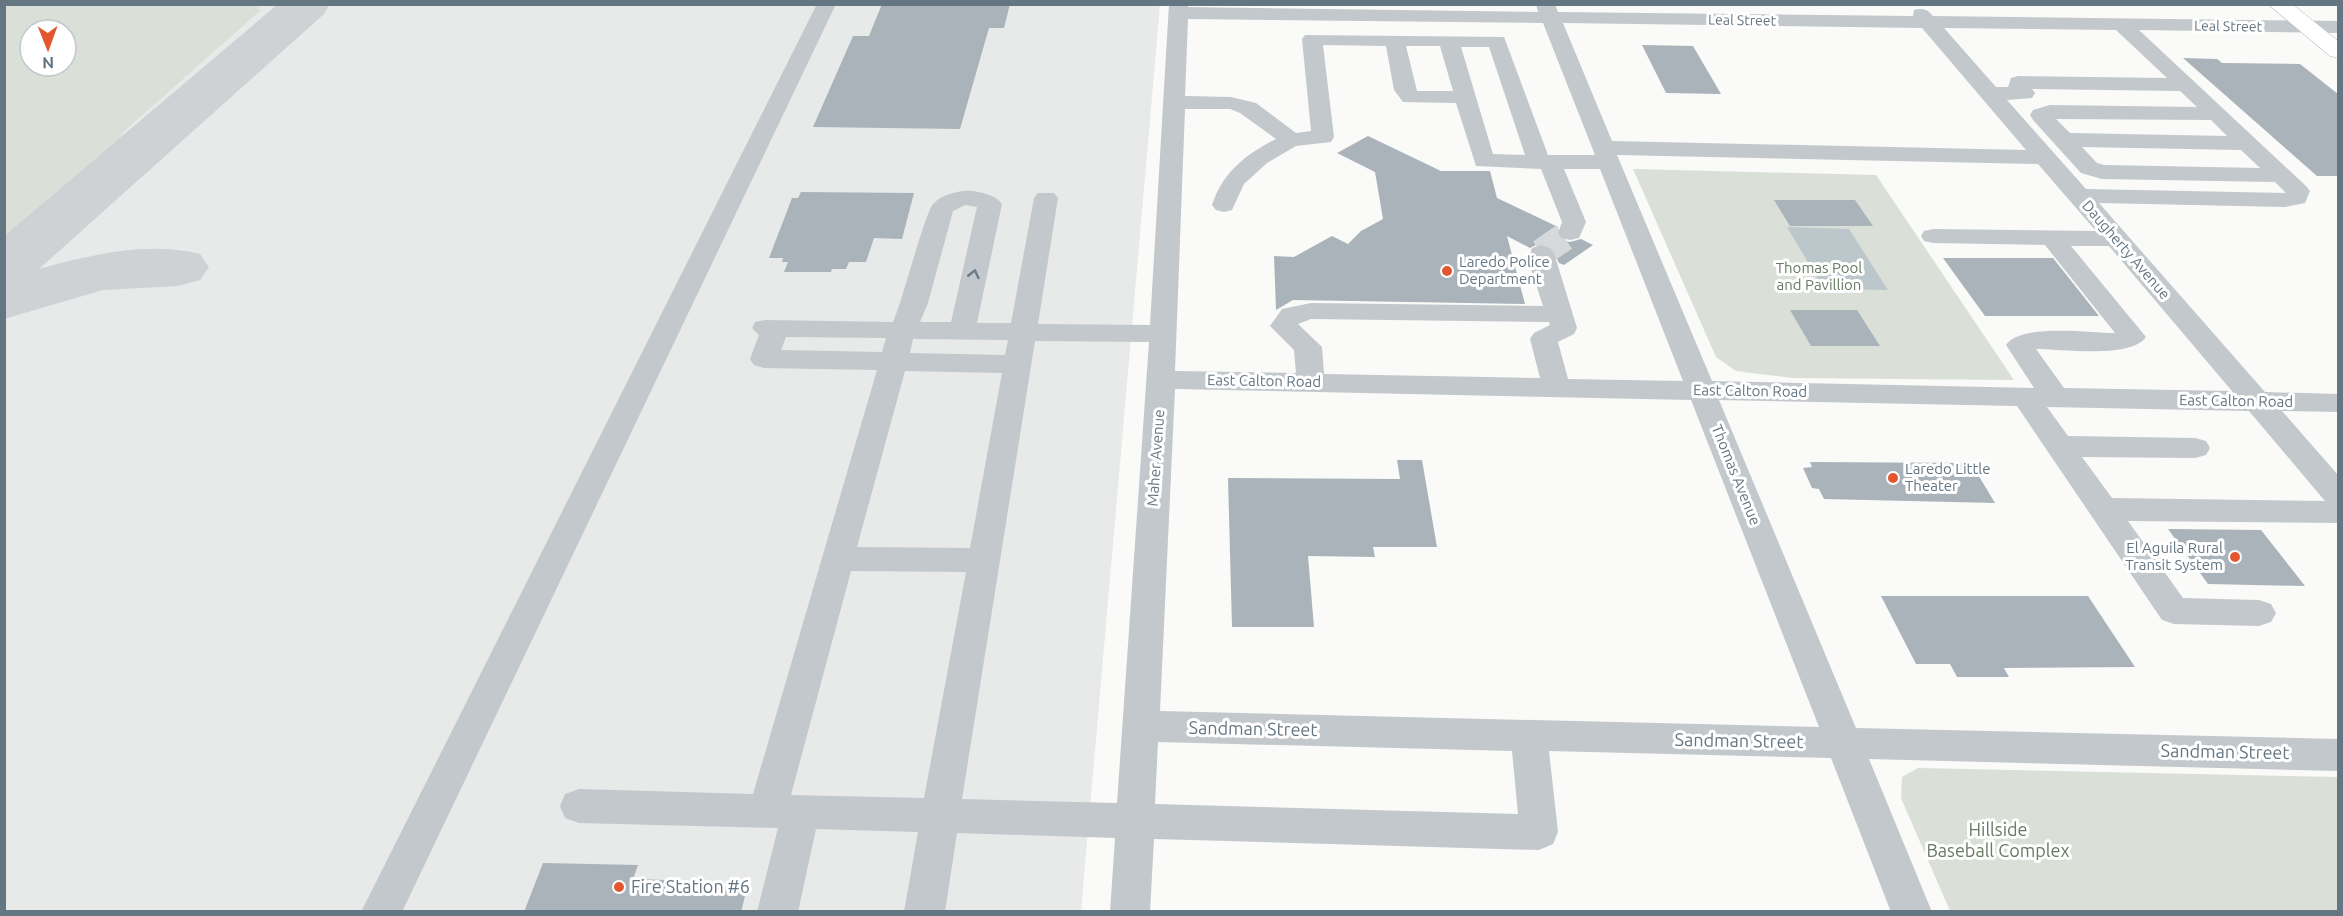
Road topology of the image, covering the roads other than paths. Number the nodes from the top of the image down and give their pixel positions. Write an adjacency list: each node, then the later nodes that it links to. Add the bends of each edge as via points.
1 (827, 4): 61 (street)
2 (2278, 4): 7 (main road)
3 (1178, 9): 4 (street, Leal Street); 15 (street, Maher Avenue)
4 (1548, 11): 5 (street, Leal Street); 20 (street, Thomas Avenue)
5 (1921, 14): 6 (street, Leal Street); 13 (street, Daugherty Avenue)
6 (2121, 24): 7 (street, Leal Street); 12 (street)
7 (2307, 26): 8 (street, Leal Street); 11 (main road)
8 (2338, 27)
9 (1395, 40): 10 (street); 14 (street, via 1405,90 1411,97); 17 (street, via 1312,39 1323,136)
10 (1449, 41): 14 (street); 21 (street, via 1497,41)
11 (2338, 51)
12 (2185, 85): 13 (street, via 2018,82 2024,93); 16 (street)
13 (1991, 94): 19 (street, Daugherty Avenue)
14 (1466, 97): 21 (street, via 1484,161)
15 (1174, 102): 17 (street, via 1248,108); 35 (street, Maher Avenue)
16 (2216, 114): 18 (street); 19 (street, via 2050,112 2041,115)
17 (1291, 140): 25 (street, via 1262,155 1237,176 1228,188)
18 (2247, 143): 19 (street); 22 (street)
19 (2054, 148): 20 (street); 22 (street, via 2102,172); 23 (street, Daugherty Avenue)
20 (1606, 155): 21 (street); 41 (street, Thomas Avenue)
21 (1545, 162): 26 (street, via 1574,222)
22 (2281, 175): 23 (street, via 2298,191 2297,198)
23 (2080, 196): 29 (street, Daugherty Avenue)
24 (1046, 198): 34 (street)
25 (1224, 205)
26 (1570, 233)
27 (1934, 236): 28 (street)
28 (2052, 238): 29 (street); 42 (street, via 2132,338 2122,342 2028,340 2020,345)
29 (2117, 239): 43 (street, Daugherty Avenue)
30 (1541, 254): 31 (street)
31 (1559, 314): 39 (street, via 1311,311 1291,315 1283,326 1308,347); 40 (street, via 1564,328 1544,339)
32 (770, 329): 36 (street, via 764,359)
33 (962, 331): 34 (street); 36 (street); 36 (street, one-way to 36, via 990,204 978,198 955,199 942,208 915,303)
34 (1022, 332): 35 (street); 37 (street)
35 (1163, 334): 38 (street, Maher Avenue)
36 (898, 346): 37 (street); 50 (street)
37 (1017, 364): 51 (street)
38 (1161, 380): 39 (street, East Calton Road); 53 (street, Maher Avenue)
39 (1310, 382): 40 (street, East Calton Road)
40 (1556, 387): 41 (street, East Calton Road)
41 (1702, 390): 42 (street, East Calton Road); 55 (street, Thomas Avenue)
42 (2040, 397): 43 (street, East Calton Road); 45 (street)
43 (2258, 401): 44 (street, East Calton Road); 47 (street, Daugherty Avenue)
44 (2338, 403)
45 (2059, 446): 46 (street); 48 (street)
46 (2195, 448)
47 (2338, 495)
48 (2103, 508): 49 (street); 52 (street, via 2175,611)
49 (2338, 512)
50 (838, 559): 51 (street); 58 (street)
51 (983, 560): 59 (street)
52 (2259, 613)
53 (1140, 726): 54 (street, Sandman Street); 60 (street, Maher Avenue)
54 (1529, 736): 55 (street, Sandman Street); 60 (street, via 1539,832)
55 (1843, 743): 56 (street, Sandman Street); 65 (street, Thomas Avenue)
56 (2338, 755)
57 (579, 806): 58 (street)
58 (784, 811): 59 (street); 62 (street)
59 (940, 816): 60 (street); 63 (street)
60 (1135, 822): 64 (street, Maher Avenue)
61 (381, 912)
62 (777, 912)
63 (924, 912)
64 (1130, 912)
65 (1912, 912)

